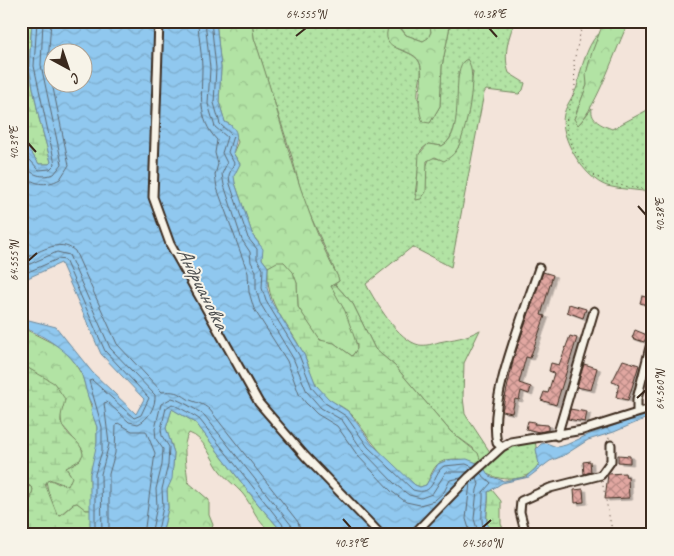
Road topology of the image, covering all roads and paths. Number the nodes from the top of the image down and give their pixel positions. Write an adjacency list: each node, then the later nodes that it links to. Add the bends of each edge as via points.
1 (159, 21): 14 (street, via 153,198 170,244 259,403)
2 (583, 21): 3 (path, via 574,61 575,87 566,129 575,152 589,172 607,183)
3 (653, 191)
4 (539, 268): 12 (street, via 494,412 496,443)
5 (594, 311): 10 (street)
6 (653, 334): 8 (street)
7 (653, 408): 8 (street)
8 (637, 411): 10 (street)
9 (606, 427): 11 (path)
10 (558, 436): 12 (street, via 511,442)
11 (610, 441): 13 (street, via 611,461)
12 (502, 447): 15 (street)
13 (601, 476): 16 (street, via 550,488 521,501 520,512); 17 (path)
14 (381, 535)
15 (413, 535)
16 (526, 535)
17 (613, 535)

